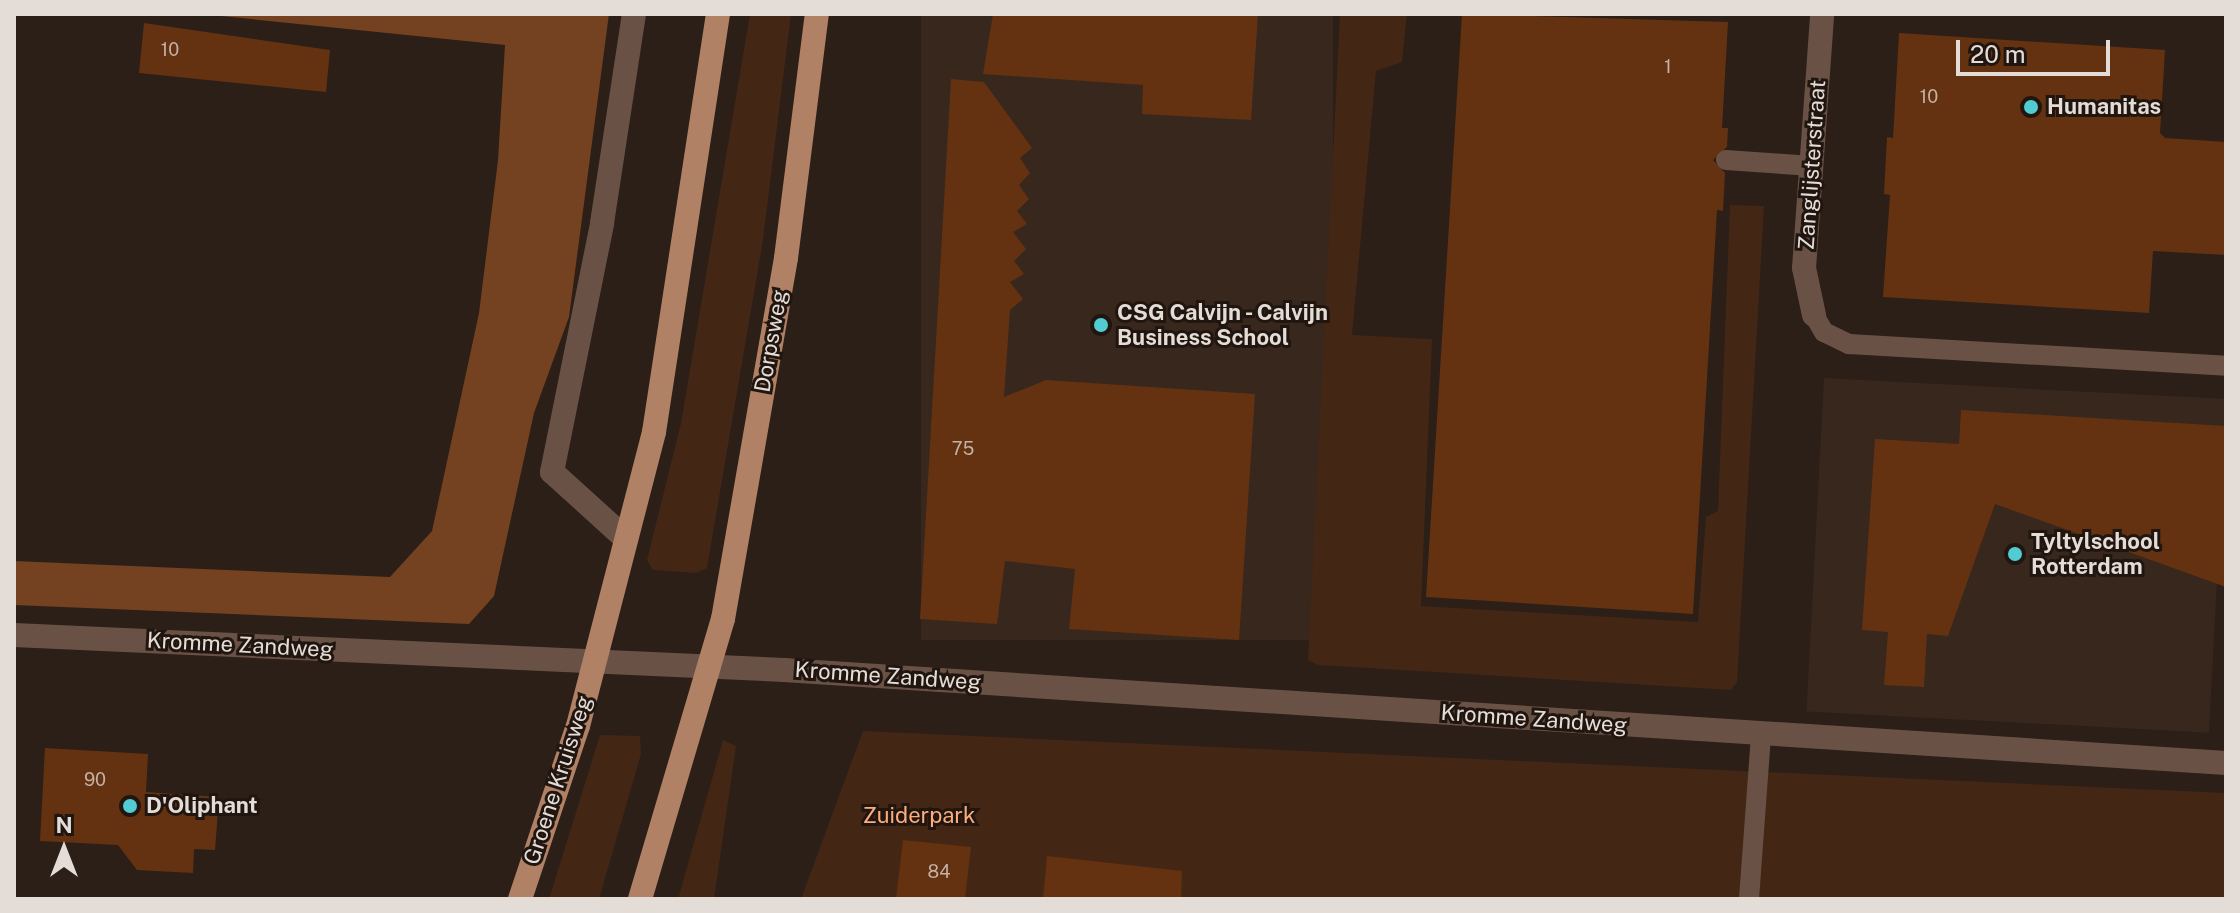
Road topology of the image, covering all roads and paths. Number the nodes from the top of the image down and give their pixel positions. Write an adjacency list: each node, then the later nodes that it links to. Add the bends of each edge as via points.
1 (634, 14): 9 (street, via 602,223 552,472)
2 (718, 14): 9 (main road, via 666,375)
3 (817, 14): 12 (main road, Dorpsweg, via 786,258)
4 (1822, 14): 6 (street, Zanglijsterstraat)
5 (1726, 160): 6 (lane)
6 (1812, 166): 7 (street, Zanglijsterstraat, via 1804,268)
7 (1814, 315): 8 (lane, via 1824,332 1849,344)
8 (2226, 366)
9 (626, 539): 11 (main road)
10 (14, 635): 11 (street, Kromme Zandweg)
11 (594, 661): 12 (street, Kromme Zandweg); 15 (main road, Groene Kruisweg)
12 (711, 666): 13 (street, Kromme Zandweg); 16 (main road, via 686,732)
13 (1761, 734): 14 (street, Kromme Zandweg); 17 (lane)
14 (2226, 763)
15 (520, 899)
16 (640, 899)
17 (1749, 899)

